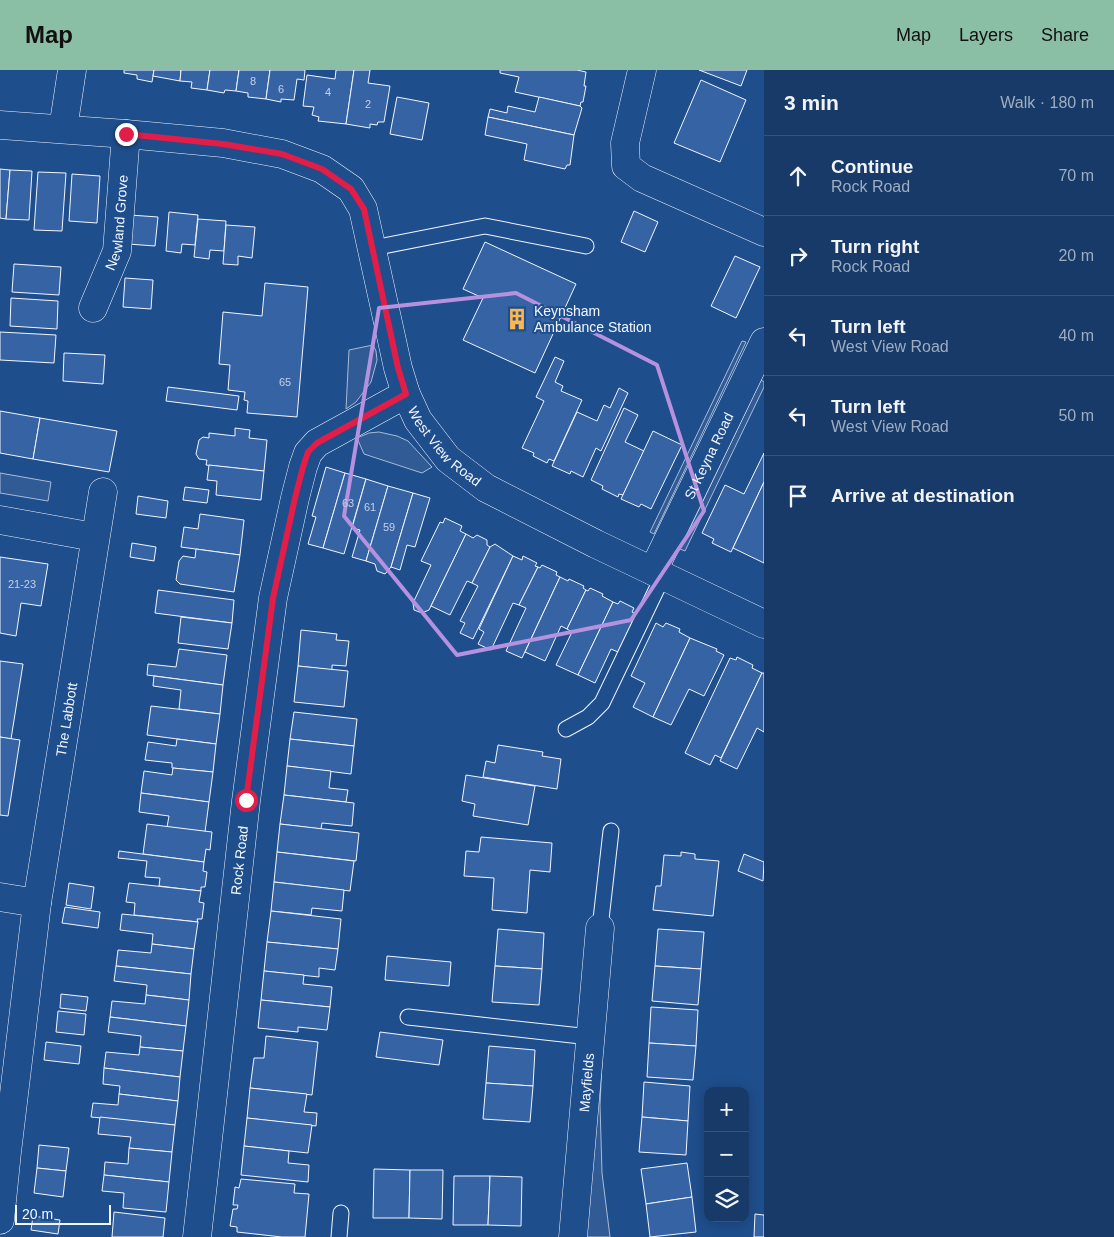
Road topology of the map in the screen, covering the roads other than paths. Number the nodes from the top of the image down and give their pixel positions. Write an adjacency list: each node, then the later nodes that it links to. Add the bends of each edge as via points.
1 (72, 70): 4 (street)
2 (642, 70): 6 (street, via 625,143 626,166 642,178)
3 (0, 125): 4 (street, West View Road)
4 (63, 129): 5 (street, West View Road)
5 (126, 134): 8 (street, West View Road, via 282,154 322,169 351,189 364,209); 9 (street, Newland Grove, via 117,251)
6 (764, 232)
7 (586, 246): 8 (lane, via 485,226)
8 (373, 248): 11 (street, West View Road)
9 (94, 308)
10 (764, 344): 15 (street, St Keyna Road)
11 (406, 394): 15 (street, West View Road, via 418,420 448,458 486,488); 27 (street, Rock Road, via 317,443 308,452 295,498 273,598 246,800)
12 (103, 492): 14 (street, The Labbott)
13 (0, 520): 14 (street)
14 (94, 537): 20 (street, The Labbott)
15 (658, 573): 16 (street, West View Road); 17 (lane, via 602,703 588,717)
16 (764, 624)
17 (566, 729)
18 (611, 831): 21 (lane)
19 (0, 897): 20 (street)
20 (37, 902): 24 (street, The Labbott)
21 (600, 928): 23 (street, Mayfields)
22 (408, 1017): 23 (lane)
23 (590, 1038): 29 (street, Mayfields)
24 (3, 1152): 26 (street, The Labbott)
25 (341, 1213): 28 (lane)
26 (0, 1220)
27 (197, 1237)
28 (339, 1237)
29 (573, 1237)

